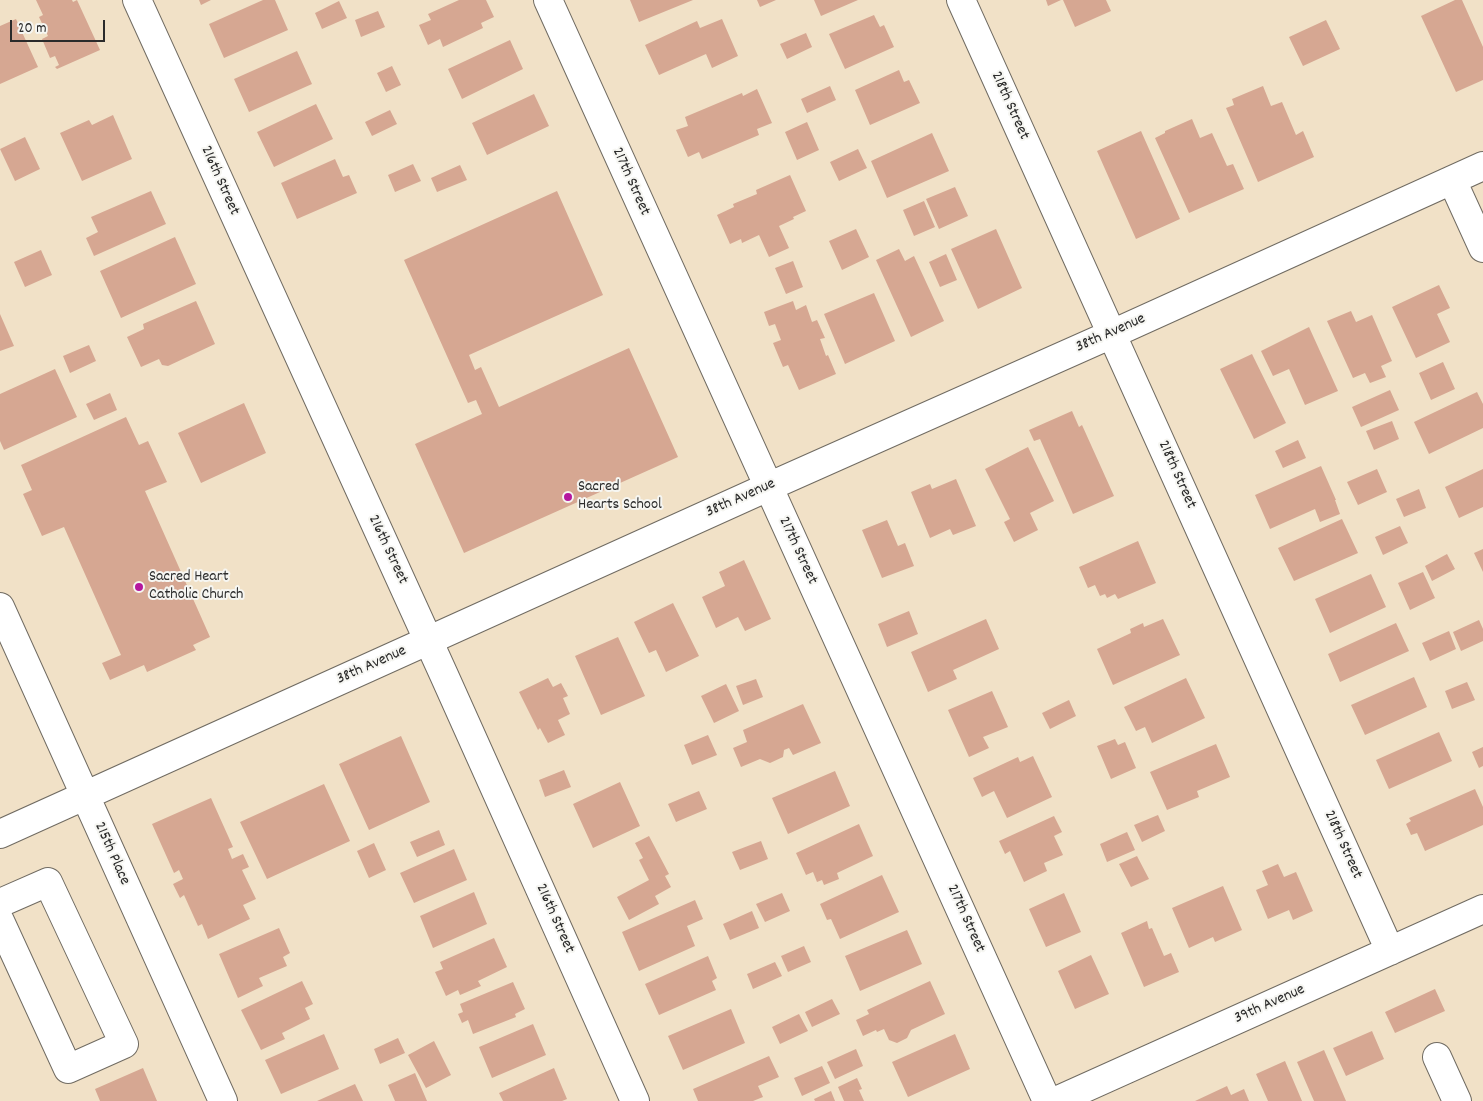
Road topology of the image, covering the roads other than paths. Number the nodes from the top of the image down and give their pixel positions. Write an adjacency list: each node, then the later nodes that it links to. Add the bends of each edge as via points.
1 (137, 0): 10 (street, 216th Street)
2 (548, 0): 8 (street, 217th Street)
3 (961, 0): 7 (street, 218th Street)
4 (1483, 166): 5 (street, 38th Avenue)
5 (1452, 180): 6 (street); 7 (street, 38th Avenue)
6 (1483, 248)
7 (1112, 334): 8 (street, 38th Avenue); 16 (street, 218th Street)
8 (768, 487): 10 (street, 38th Avenue); 20 (street, 217th Street)
9 (0, 607): 11 (street, 215th Place)
10 (428, 641): 11 (street, 38th Avenue); 19 (street, 216th Street)
11 (85, 796): 12 (street, 38th Avenue); 18 (street, 215th Place)
12 (0, 834)
13 (0, 903): 15 (street, via 48,882 124,1044 68,1069)
14 (1483, 909): 16 (street, 39th Avenue)
15 (0, 921)
16 (1390, 951): 21 (street, 39th Avenue)
17 (1437, 1057): 22 (street)
18 (223, 1101)
19 (635, 1101)
20 (1047, 1101)
21 (1056, 1101)
22 (1457, 1101)

